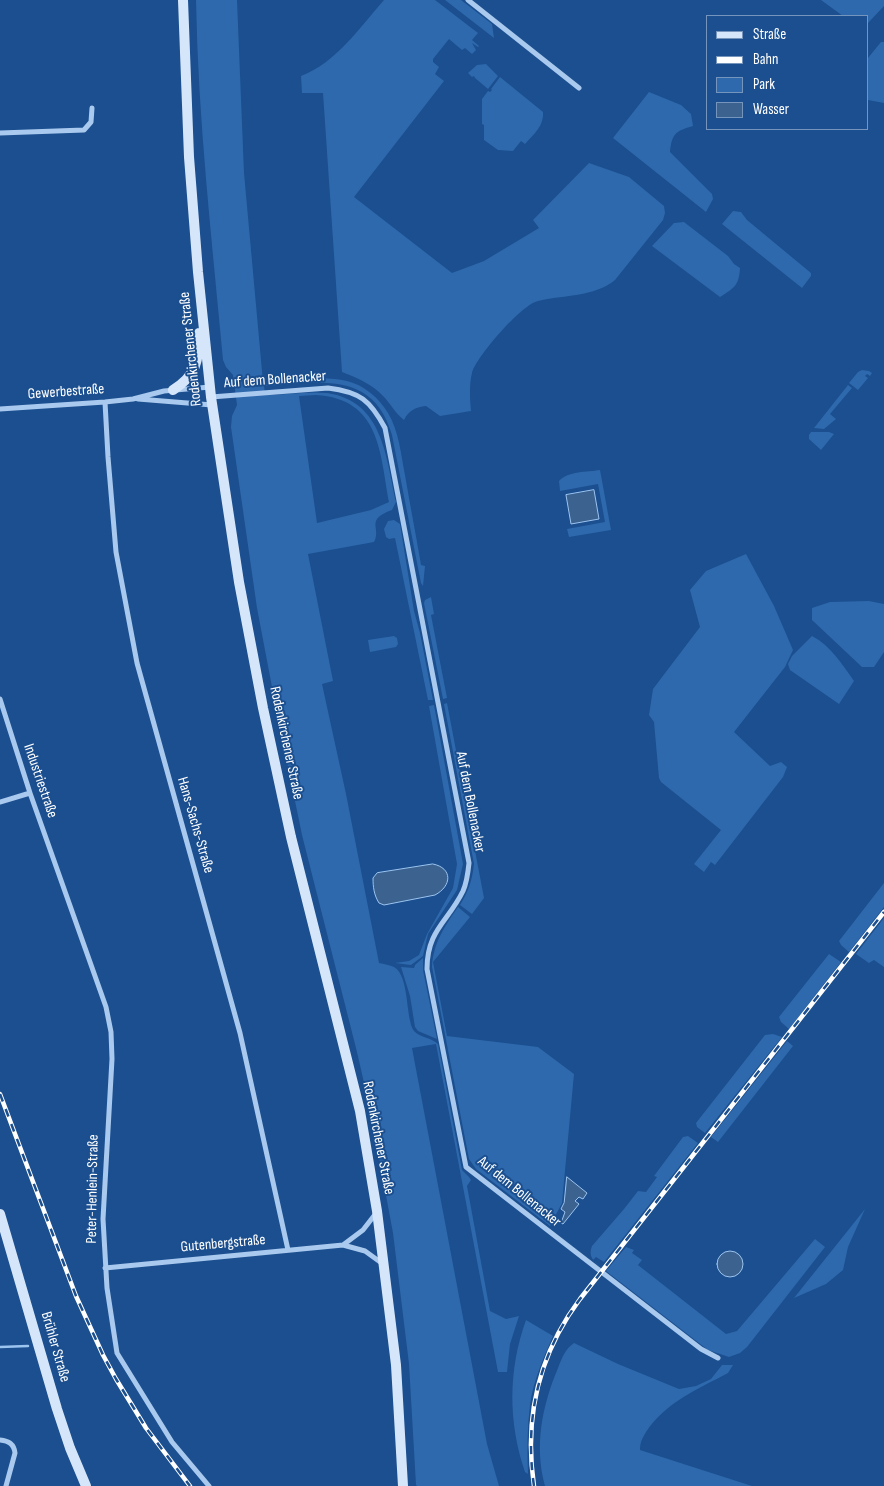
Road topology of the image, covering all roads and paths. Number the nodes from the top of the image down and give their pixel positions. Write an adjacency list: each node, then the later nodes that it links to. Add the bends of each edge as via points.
1 (183, 0): 6 (main road, Rodenkirchener Straße, via 189,158)
2 (468, 0): 3 (street)
3 (579, 88)
4 (92, 108): 5 (street, via 91,122 84,130)
5 (0, 133)
6 (202, 310): 7 (main road, via 196,366 189,377); 8 (main road, Rodenkirchener Straße)
7 (173, 390): 8 (street, Gewerbestraße); 9 (street, Gewerbestraße)
8 (211, 396): 9 (street, Gewerbestraße); 16 (main road, Rodenkirchener Straße, via 239,582 263,708 290,837 360,1111); 22 (street, Auf dem Bollenacker, via 328,388 345,390 358,395 375,410 385,428 469,863 463,890 431,941 427,955 427,969 466,1167 701,1349)
9 (133, 399): 10 (street, Gewerbestraße)
10 (105, 402): 11 (street, Gewerbestraße); 19 (street, Hans-Sachs-Straße, via 116,552 137,663 240,1033)
11 (0, 409)
12 (0, 699): 13 (street, Industriestraße)
13 (30, 793): 14 (street); 15 (street, Industriestraße)
14 (0, 802)
15 (58, 871): 21 (street, Peter-Henlein-Straße, via 106,1008 111,1032 103,1219)
16 (377, 1211): 18 (street, via 363,1230); 20 (main road, Rodenkirchener Straße)
17 (0, 1214): 25 (main road, Brühler Straße, via 57,1409)
18 (343, 1245): 19 (street, Gutenbergstraße); 20 (street, via 365,1251)
19 (288, 1250): 21 (street, Gutenbergstraße)
20 (385, 1265): 27 (main road, Rodenkirchener Straße, via 396,1365)
21 (105, 1268): 26 (street, Peter-Henlein-Straße, via 118,1353 172,1442)
22 (718, 1358)
23 (0, 1440): 24 (street, via 15,1448)
24 (6, 1486)
25 (86, 1486)
26 (209, 1486)
27 (403, 1486)

